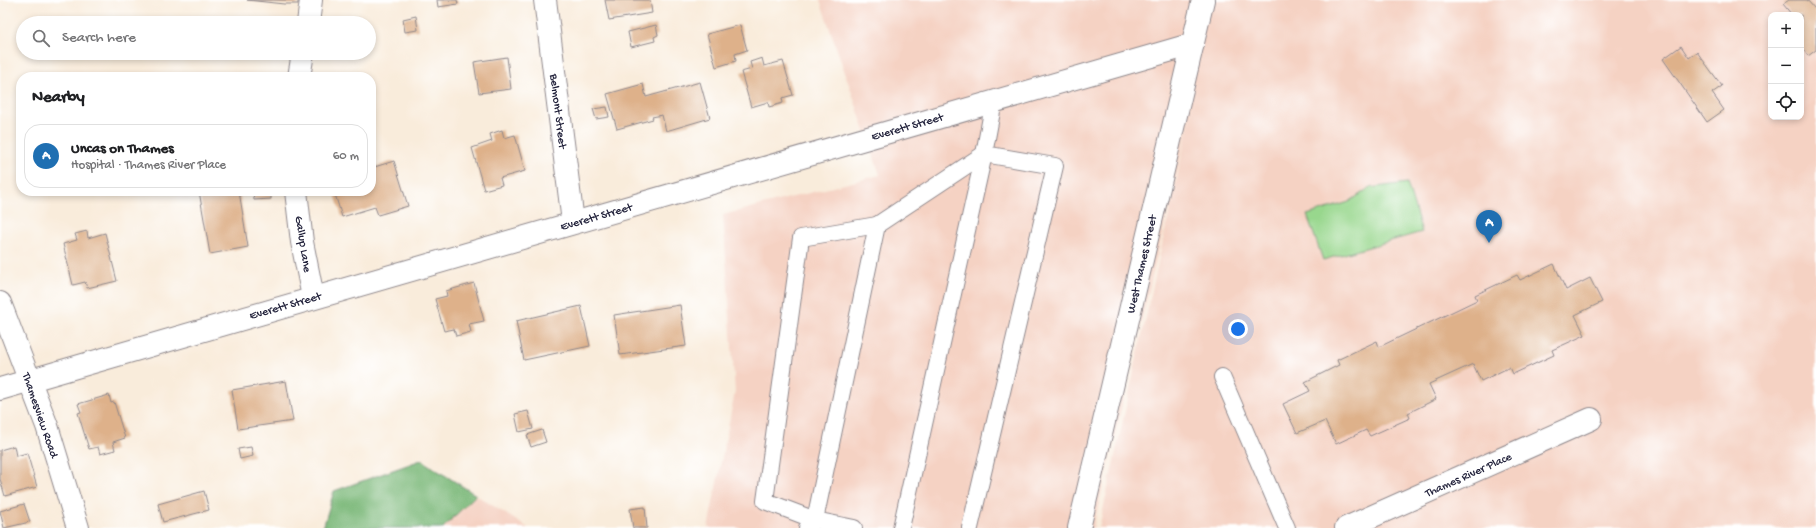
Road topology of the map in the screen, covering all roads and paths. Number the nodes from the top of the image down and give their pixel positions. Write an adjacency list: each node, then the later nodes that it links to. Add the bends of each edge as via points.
1 (312, 0): 4 (street)
2 (545, 0): 11 (street, Belmont Street)
3 (1203, 0): 5 (street, West Thames Street)
4 (309, 16)
5 (1193, 44): 8 (street, Everett Street); 24 (street, West Thames Street)
6 (302, 60): 7 (street)
7 (300, 72)
8 (994, 101): 9 (lane); 11 (street, Everett Street)
9 (984, 154): 12 (lane); 22 (lane); 23 (lane, via 1055,166)
10 (297, 196): 13 (street, Gallup Lane, via 302,242)
11 (573, 222): 13 (street, Everett Street)
12 (877, 225): 19 (lane); 19 (lane, via 801,238 765,501)
13 (313, 297): 16 (street, Everett Street)
14 (0, 303): 16 (street, Thamesview Road)
15 (1222, 377): 25 (lane)
16 (29, 379): 17 (street, Everett Street); 20 (street, Thamesview Road, via 47,426)
17 (0, 389)
18 (1591, 419): 26 (street, Thames River Place)
19 (811, 524): 21 (lane)
20 (78, 528)
21 (854, 528)
22 (901, 528)
23 (970, 528)
24 (1079, 528)
25 (1287, 528)
26 (1346, 528)

